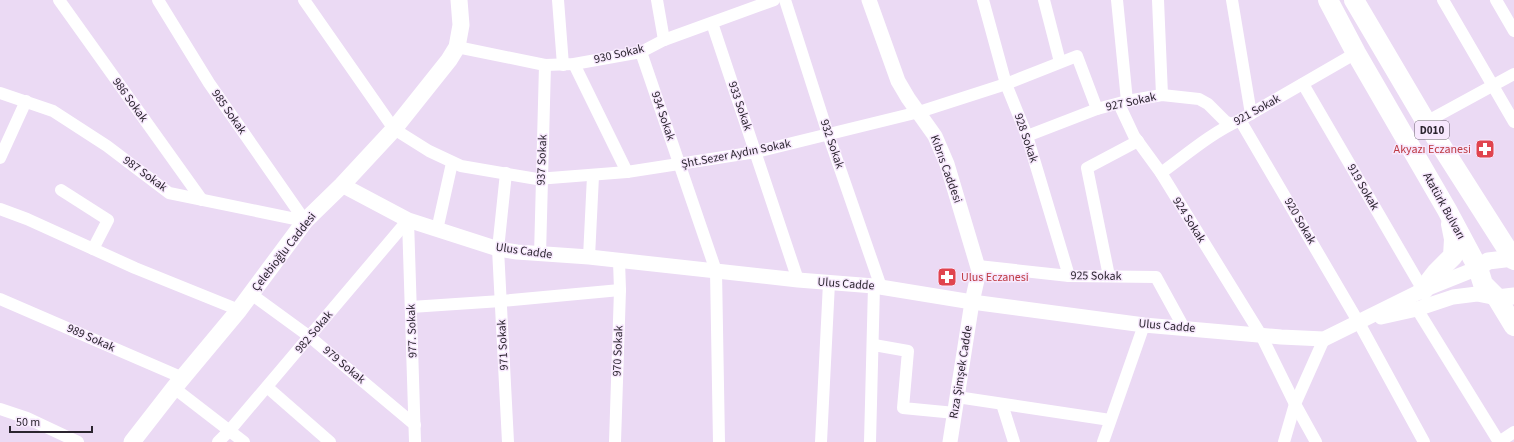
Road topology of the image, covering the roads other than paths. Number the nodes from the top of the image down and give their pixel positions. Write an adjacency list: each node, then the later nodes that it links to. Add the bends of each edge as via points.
1 (59, 0): 56 (street, 986 Sokak)
2 (158, 0): 60 (street, 985 Sokak, via 209,83)
3 (304, 0): 41 (street)
4 (459, 0): 22 (main road, Çelebioğlu Caddesi, via 461,25)
5 (558, 0): 26 (street)
6 (657, 0): 21 (street)
7 (774, 0): 19 (street, 930 Sokak)
8 (785, 0): 42 (street, 932 Sokak)
9 (870, 0): 37 (street, Kıbrıs Caddesi, via 898,81)
10 (983, 0): 29 (street, 928 Sokak)
11 (1044, 0): 25 (street)
12 (1158, 0): 33 (street)
13 (1232, 0): 38 (street, 920 Sokak)
14 (1328, 0): 24 (highway, Atatürk Bulvarı / D010)
15 (1354, 0): 39 (highway, D010)
16 (1443, 0): 31 (street)
17 (1496, 0): 20 (street)
18 (1121, 1): 35 (street, 924 Sokak)
19 (712, 23): 21 (street, 930 Sokak); 45 (street, 933 Sokak)
20 (1514, 30)
21 (664, 40): 23 (street, 930 Sokak)
22 (457, 47): 27 (street, 930 Sokak); 41 (main road, Çelebioğlu Caddesi)
23 (641, 52): 26 (street, 930 Sokak); 48 (street, 934 Sokak)
24 (1356, 53): 30 (street, 921 Sokak); 58 (highway, Atatürk Bulvarı / D010)
25 (1060, 62): 29 (street, Şht.Sezer Aydın Sokak); 36 (street, Şht.Sezer Aydın Sokak, via 1077,56)
26 (568, 64): 27 (street, 930 Sokak); 49 (street)
27 (545, 65): 53 (street, 937 Sokak)
28 (1514, 74): 31 (street)
29 (1006, 84): 37 (street, Şht.Sezer Aydın Sokak); 43 (street, 928 Sokak)
30 (1303, 84): 38 (street, 921 Sokak); 77 (street, 919 Sokak)
31 (1493, 86): 39 (street); 40 (street)
32 (0, 93): 34 (street, 987 Sokak)
33 (1162, 95): 35 (street, 927 Sokak); 38 (street, 927 Sokak, via 1199,99 1226,121)
34 (26, 101): 46 (street); 56 (street, 987 Sokak, via 53,111 107,146 170,193)
35 (1123, 102): 36 (street, 927 Sokak); 44 (street, 924 Sokak)
36 (1096, 109): 43 (street, 927 Sokak)
37 (919, 112): 42 (street, Şht.Sezer Aydın Sokak); 68 (street, Kıbrıs Caddesi, via 935,136 946,164)
38 (1241, 120): 51 (street, 921 Sokak, via 1208,139); 86 (street, 920 Sokak)
39 (1426, 122): 66 (highway, D010)
40 (1514, 122)
41 (394, 129): 47 (street, Şht.Sezer Aydın Sokak); 54 (main road, Çelebioğlu Caddesi)
42 (828, 134): 45 (street, Şht.Sezer Aydın Sokak); 75 (street, 932 Sokak)
43 (1027, 136): 71 (street, 928 Sokak)
44 (1138, 141): 51 (street, 924 Sokak); 72 (street, via 1087,168)
45 (756, 152): 48 (street, Şht.Sezer Aydın Sokak); 73 (street, 933 Sokak)
46 (0, 158)
47 (452, 163): 50 (street, Şht.Sezer Aydın Sokak); 61 (street)
48 (680, 165): 49 (street, Şht.Sezer Aydın Sokak); 70 (street, 934 Sokak)
49 (627, 172): 52 (street, Şht.Sezer Aydın Sokak)
50 (506, 173): 53 (street, Şht.Sezer Aydın Sokak); 63 (street, 971 Sokak)
51 (1161, 173): 90 (street, 924 Sokak)
52 (593, 176): 53 (street, Şht.Sezer Aydın Sokak); 65 (street)
53 (541, 178): 64 (street, 937 Sokak)
54 (342, 185): 59 (street, Ulus Cadde); 60 (main road, Çelebioğlu Caddesi)
55 (62, 190): 62 (street, via 108,220)
56 (202, 200): 60 (street, 987 Sokak)
57 (0, 209): 62 (street)
58 (1448, 210): 69 (highway, Atatürk Bulvarı / D010); 77 (highway, via 1454,239 1453,256)
59 (408, 220): 61 (street, Ulus Cadde); 83 (street, 977. Sokak); 91 (street, 982 Sokak)
60 (305, 221): 78 (main road, Çelebioğlu Caddesi)
61 (437, 230): 63 (street, Ulus Cadde)
62 (93, 249): 85 (street)
63 (498, 249): 64 (street, Ulus Cadde); 81 (street, 971 Sokak)
64 (540, 255): 65 (street, Ulus Cadde)
65 (589, 257): 67 (street, Ulus Cadde)
66 (1514, 259): 69 (main road, via 1488,261)
67 (619, 261): 70 (street, Ulus Cadde); 76 (street, 970 Sokak)
68 (978, 266): 71 (street, 925 Sokak); 82 (street, Kıbrıs Caddesi)
69 (1478, 268): 77 (street, Ulus Cadde); 79 (highway, Atatürk Bulvarı / D010, via 1483,284)
70 (716, 271): 73 (street, Ulus Cadde); 113 (street, 934 Sokak)
71 (1069, 276): 72 (street, 925 Sokak)
72 (1108, 276): 89 (street, 925 Sokak, via 1156,277)
73 (798, 280): 74 (street, Ulus Cadde)
74 (829, 283): 75 (street, Ulus Cadde); 114 (street)
75 (878, 286): 82 (street, Ulus Cadde); 93 (street, 932 Sokak)
76 (620, 290): 81 (street); 112 (street, 970 Sokak)
77 (1423, 290): 86 (street, Ulus Cadde)
78 (251, 294): 85 (main road, Çelebioğlu Caddesi); 91 (street, 979 Sokak)
79 (1506, 297): 84 (street, Ulus Cadde, via 1477,294 1453,297); 88 (highway, Atatürk Bulvarı / D010)
80 (0, 298): 94 (street, 989 Sokak)
81 (501, 301): 83 (street); 111 (street, 971 Sokak)
82 (972, 302): 87 (street, Ulus Cadde); 96 (street, Rıza Şimşek Cadde)
83 (411, 307): 102 (street, 977. Sokak)
84 (1417, 309): 86 (street, Ulus Cadde); 122 (street)
85 (239, 310): 94 (main road, Çelebioğlu Caddesi)
86 (1359, 323): 92 (street, Ulus Cadde); 121 (street, 920 Sokak)
87 (1144, 325): 89 (street, Ulus Cadde); 101 (street)
88 (1514, 326)
89 (1184, 328): 90 (street, Ulus Cadde)
90 (1261, 335): 92 (street, Ulus Cadde); 98 (street, 924 Sokak)
91 (310, 337): 95 (street, 982 Sokak); 102 (street, 979 Sokak)
92 (1324, 338): 98 (street)
93 (874, 345): 100 (street, via 908,351 903,408); 115 (street, 932 Sokak)
94 (178, 383): 103 (street, 989 Sokak); 106 (main road, Çelebioğlu Caddesi)
95 (266, 387): 103 (street, 982 Sokak); 109 (street)
96 (958, 397): 97 (street); 100 (street, Rıza Şimşek Cadde)
97 (1002, 404): 101 (street); 117 (street)
98 (1295, 404): 119 (street); 120 (street, 924 Sokak)
99 (0, 409): 105 (street, via 27,418)
100 (955, 413): 116 (street, Rıza Şimşek Cadde)
101 (1110, 420): 118 (street)
102 (415, 425): 110 (street, 977. Sokak)
103 (230, 430): 107 (street, 982 Sokak); 108 (street, 989 Sokak)
104 (1514, 432): 122 (street)
105 (78, 442)
106 (132, 442)
107 (218, 442)
108 (244, 442)
109 (330, 442)
110 (415, 442)
111 (508, 442)
112 (615, 442)
113 (719, 442)
114 (821, 442)
115 (870, 442)
116 (950, 442)
117 (1014, 442)
118 (1104, 442)
119 (1284, 442)
120 (1316, 442)
121 (1424, 442)
122 (1499, 442)

